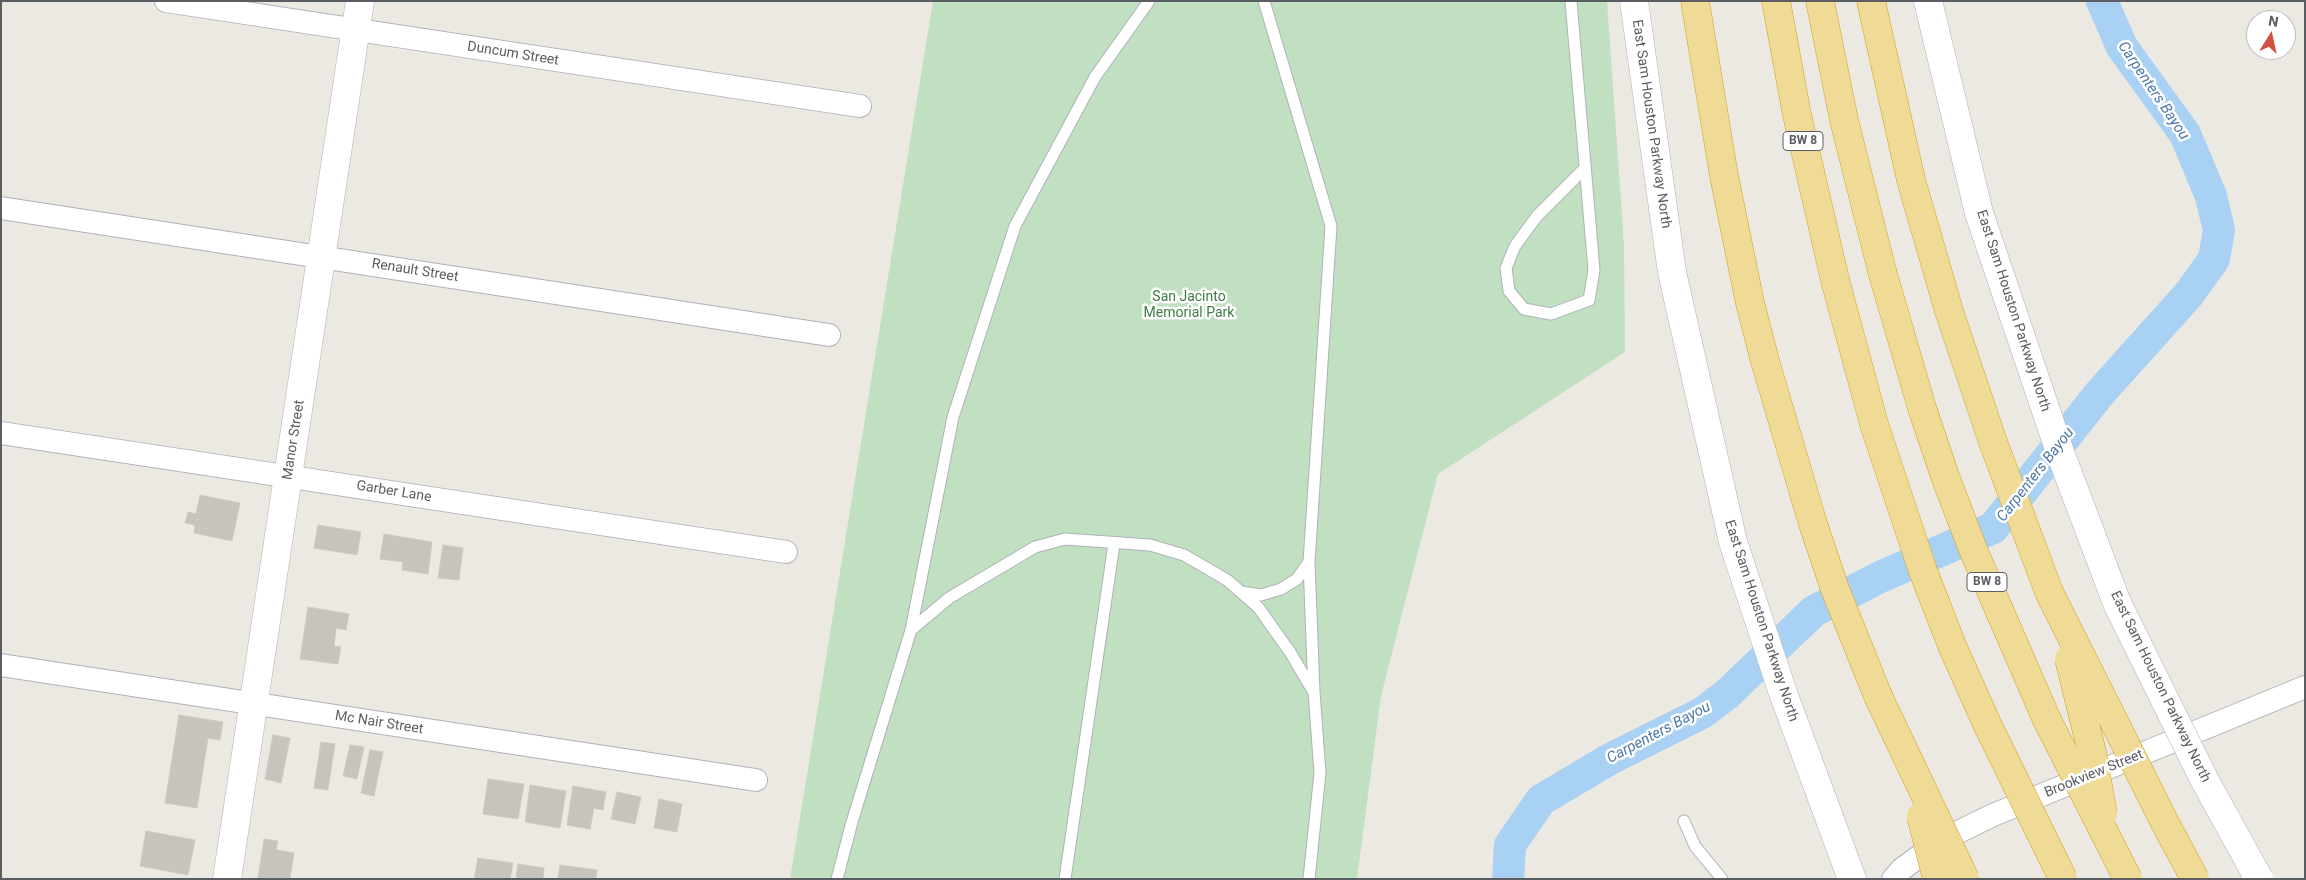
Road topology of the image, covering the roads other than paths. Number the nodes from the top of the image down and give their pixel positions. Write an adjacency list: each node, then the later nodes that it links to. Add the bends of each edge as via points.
1 (166, 1): 12 (street, Duncum Street)
2 (360, 1): 12 (main road, Manor Street)
3 (1148, 1): 25 (lane, via 1095,77 1015,226 953,417)
4 (1264, 1): 22 (lane, via 1331,226)
5 (1571, 1): 14 (lane)
6 (1634, 1): 38 (main road, East Sam Houston Parkway North, via 1672,272 1734,542 1783,693)
7 (1695, 1): 29 (highway, via 1734,229 1765,361 1816,533)
8 (1776, 1): 42 (highway, BW 8, bridge, via 1796,115 1835,280 1874,424 1923,571 1953,648)
9 (1820, 1): 44 (highway, BW 8, bridge, via 1844,120 1882,271 1928,426 1978,561 2047,720)
10 (1871, 1): 24 (highway, via 1904,151 1929,244 1977,396)
11 (1928, 1): 46 (main road, East Sam Houston Parkway North, bridge, via 1979,213 2061,455 2118,602 2204,780)
12 (356, 30): 13 (street, Duncum Street); 16 (main road, Manor Street)
13 (860, 106)
14 (1585, 168): 14 (lane, via 1594,270 1589,300 1551,314 1524,308 1509,291 1506,268 1515,246 1537,216)
15 (1, 208): 16 (street, Renault Street)
16 (322, 257): 17 (street, Renault Street); 19 (main road, Manor Street)
17 (829, 335)
18 (1, 433): 19 (street, Garber Lane)
19 (288, 476): 21 (street, Garber Lane); 30 (main road, Manor Street)
20 (1114, 544): 23 (lane, via 1150,545 1184,555 1228,580); 25 (lane, via 1065,539 1035,547 949,598); 35 (lane)
21 (786, 552)
22 (1309, 562): 23 (lane, via 1297,579 1280,589 1261,595); 28 (lane)
23 (1242, 592): 28 (lane, via 1258,607)
24 (2049, 592): 43 (highway, bridge, via 2092,752 2106,836); 45 (highway, bridge)
25 (911, 630): 34 (lane)
26 (1, 666): 30 (street, Mc Nair Street)
27 (2305, 688): 39 (street, Brookview Street, via 1993,815 1940,841)
28 (1314, 692): 36 (lane, via 1320,773)
29 (1878, 696): 40 (highway, bridge, via 1920,812); 41 (highway, bridge)
30 (254, 704): 31 (street, Mc Nair Street); 33 (main road, Manor Street)
31 (756, 780)
32 (1684, 820): 37 (lane, via 1695,846)
33 (227, 879)
34 (837, 879)
35 (1065, 879)
36 (1309, 879)
37 (1722, 879)
38 (1852, 879)
39 (1893, 879)
40 (1937, 879)
41 (1966, 879)
42 (2063, 879)
43 (2109, 879)
44 (2128, 879)
45 (2195, 879)
46 (2259, 879)

